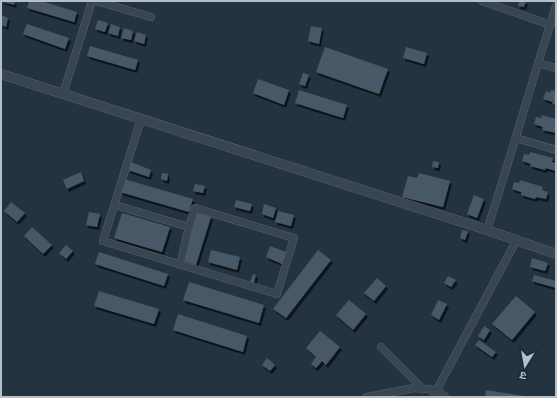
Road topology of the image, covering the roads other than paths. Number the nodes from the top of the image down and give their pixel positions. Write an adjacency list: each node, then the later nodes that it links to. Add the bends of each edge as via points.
1 (92, 1): 10 (street)
2 (96, 1): 5 (street)
3 (482, 1): 6 (street)
4 (556, 8): 6 (street)
5 (151, 17)
6 (551, 25): 7 (street)
7 (538, 63): 8 (street); 12 (street)
8 (556, 68)
9 (1, 74): 10 (street)
10 (63, 94): 11 (street)
11 (141, 119): 14 (street); 16 (street)
12 (516, 138): 13 (street); 16 (street)
13 (556, 150)
14 (115, 205): 15 (street); 19 (street, via 103,241)
15 (189, 227): 19 (street); 19 (street, via 195,208 294,238 277,294)
16 (487, 230): 17 (street)
17 (516, 241): 18 (street); 22 (street)
18 (556, 254)
19 (180, 265)
20 (381, 347): 21 (street)
21 (423, 389): 22 (street); 23 (street, via 414,388)
22 (435, 394): 24 (street)
23 (367, 397)
24 (445, 397)

